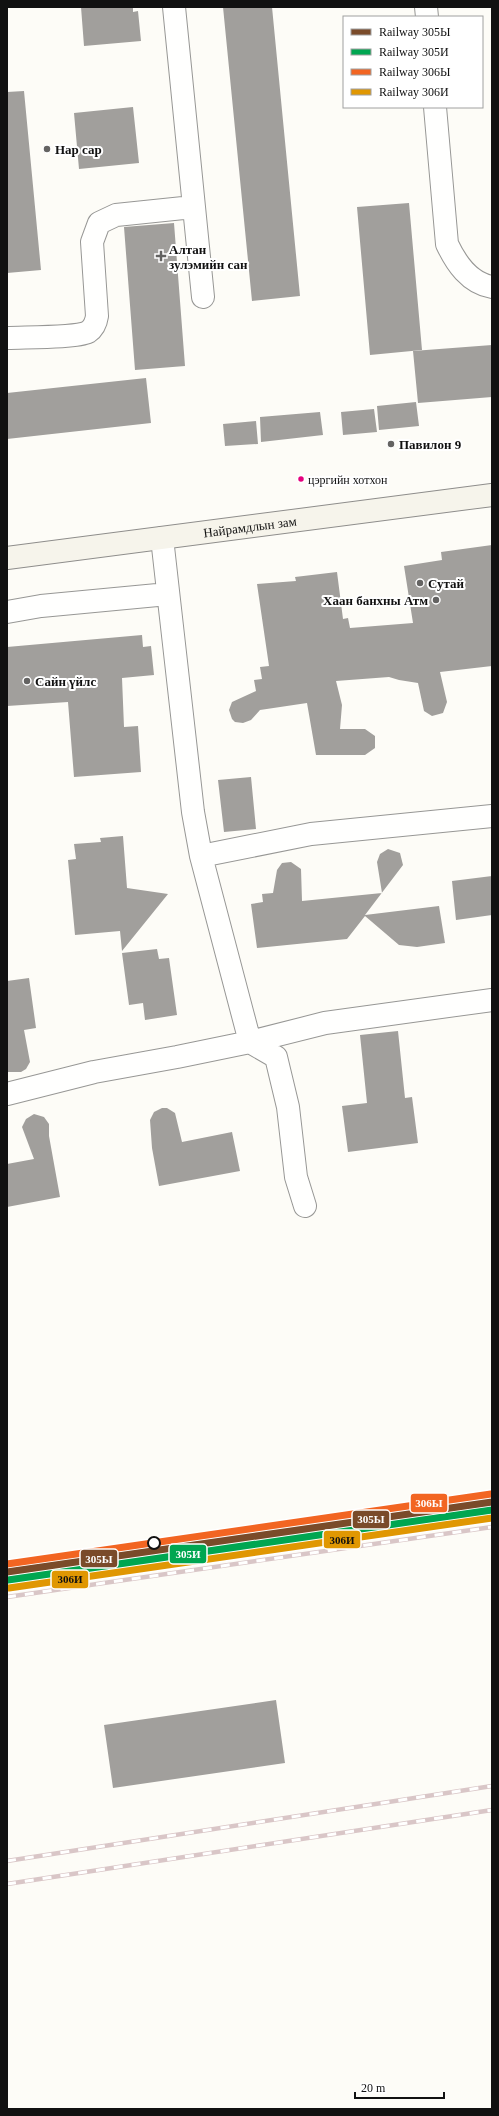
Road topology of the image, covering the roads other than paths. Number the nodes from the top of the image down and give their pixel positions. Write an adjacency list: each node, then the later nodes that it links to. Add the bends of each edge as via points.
1 (174, 7): 3 (street)
2 (435, 108): 4 (street, via 447,244 456,262 470,276)
3 (193, 207): 5 (street); 6 (street, via 116,215 99,223 92,242 97,316 95,325 89,331)
4 (492, 287)
5 (203, 297)
6 (7, 338)
7 (492, 495): 8 (main road, Найрамдлын зам)
8 (162, 538): 9 (main road, Найрамдлын зам); 10 (street)
9 (7, 558)
10 (168, 594): 11 (street, via 41,606); 13 (street, via 193,812)
11 (7, 612)
12 (492, 816): 13 (street, via 311,834)
13 (201, 856): 15 (street)
14 (492, 1000): 15 (street, via 325,1023)
15 (250, 1042): 16 (street, via 94,1072); 17 (street, via 276,1058 288,1107 296,1177)
16 (7, 1094)
17 (305, 1206)

